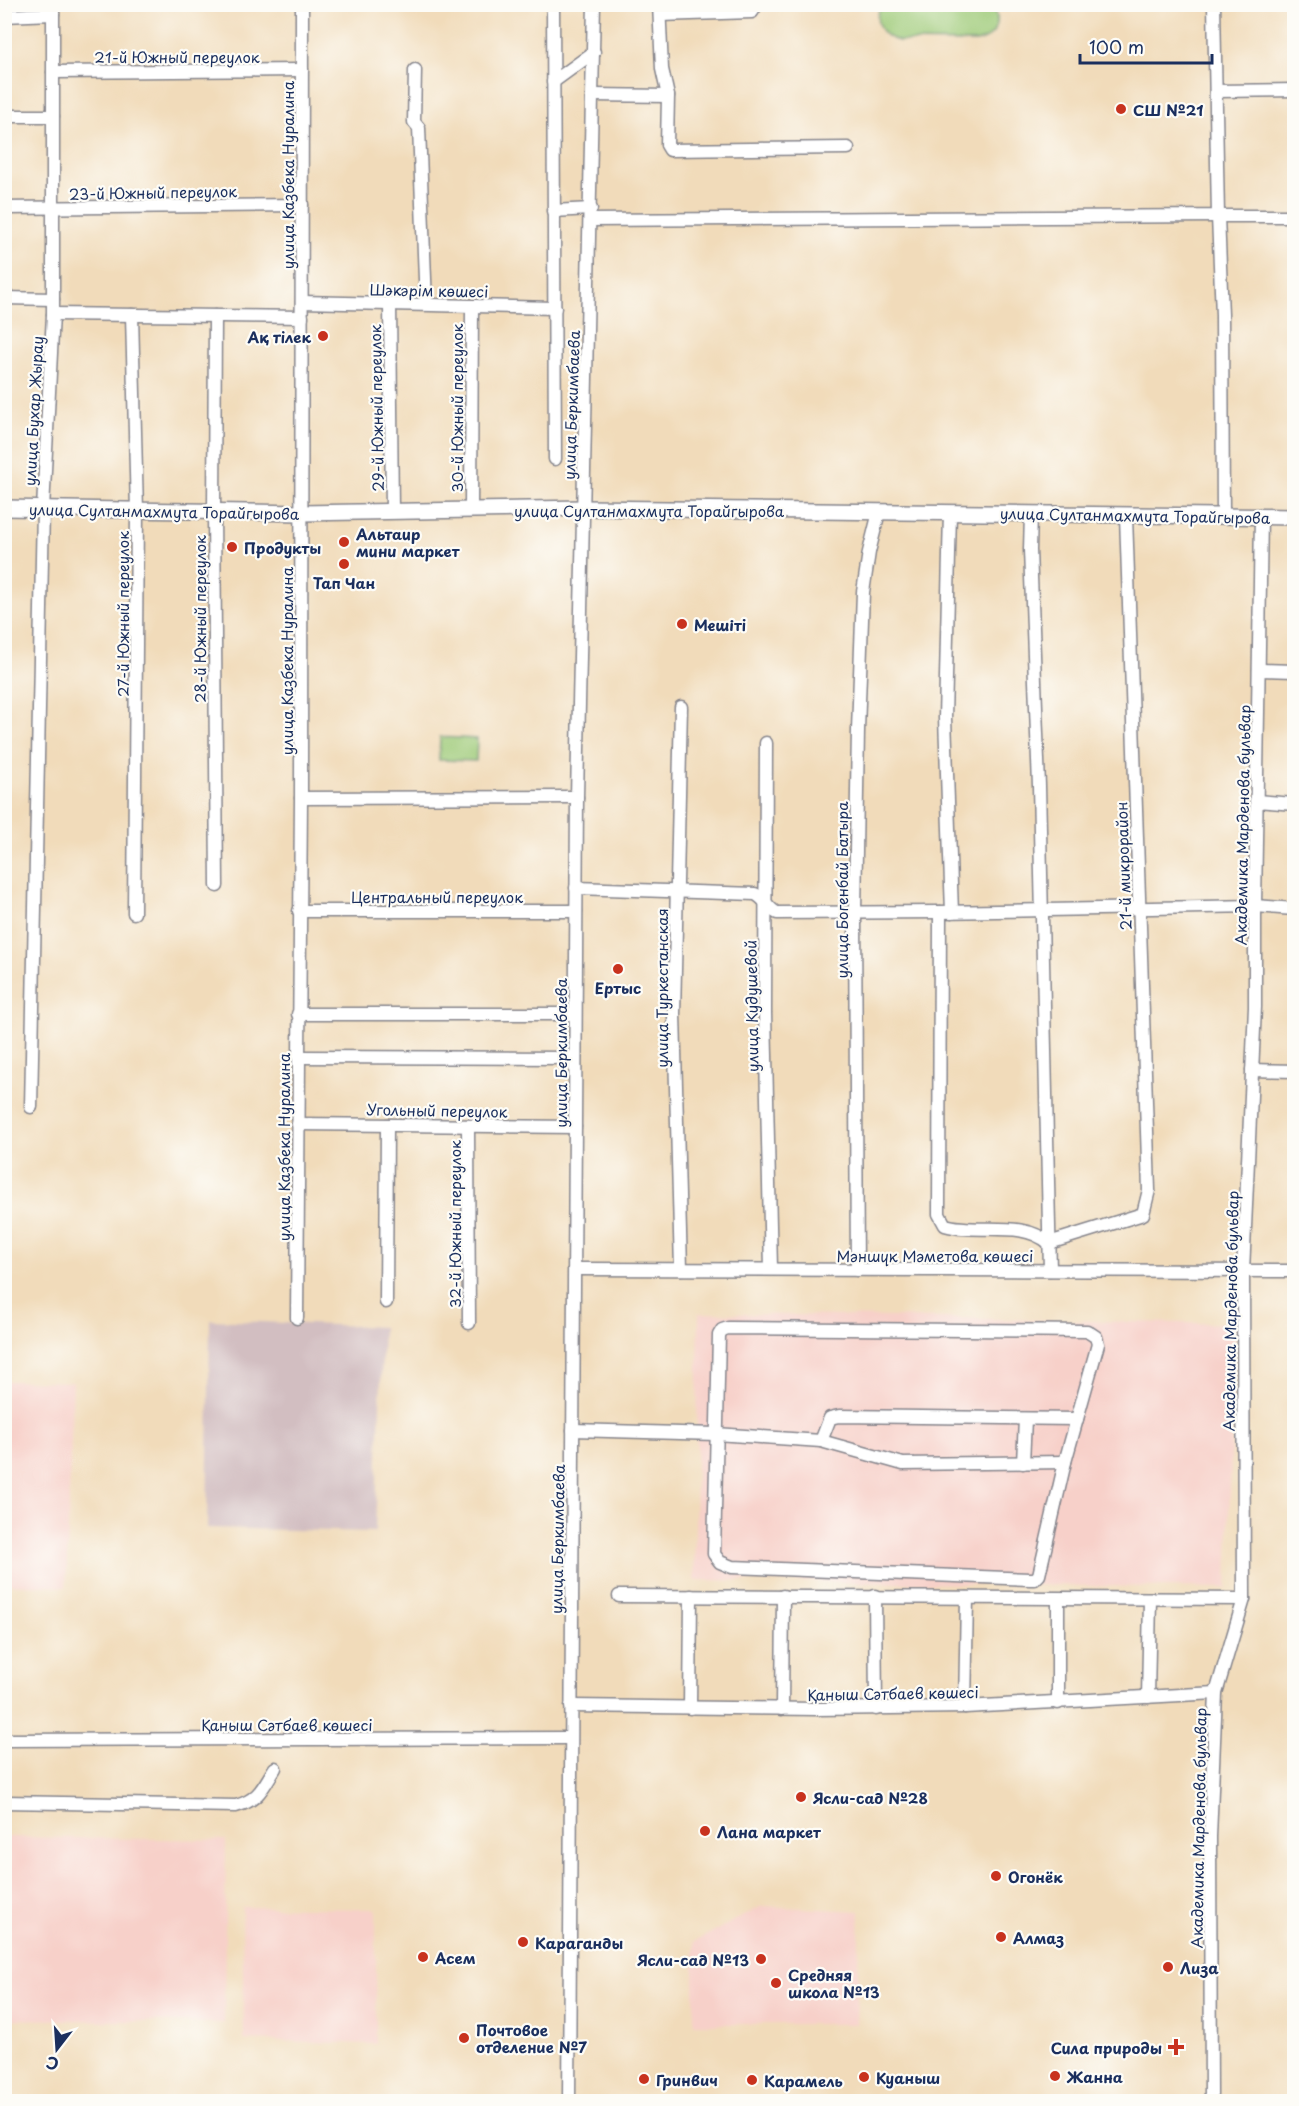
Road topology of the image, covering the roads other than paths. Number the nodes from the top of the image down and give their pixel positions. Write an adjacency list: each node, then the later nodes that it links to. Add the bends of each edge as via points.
1 (303, 4): 10 (street, улица Казбека Нуралина)
2 (553, 4): 13 (street)
3 (594, 4): 9 (street, улица Беркимбаева)
4 (757, 4): 7 (street, via 752,12)
5 (1214, 4): 15 (street)
6 (53, 9): 8 (street); 12 (street, улица Бухар Жырау)
7 (659, 10): 17 (street, via 662,69)
8 (4, 15)
9 (594, 52): 13 (street); 16 (street, улица Беркимбаева)
10 (302, 70): 12 (street, 21-й Южный переулок); 21 (street, улица Казбека Нуралина)
11 (415, 70): 32 (street, via 414,122 419,128)
12 (53, 72): 19 (street, улица Бухар Жырау)
13 (553, 82): 25 (street)
14 (1294, 90): 15 (street)
15 (1216, 91): 24 (street)
16 (593, 95): 17 (street); 26 (street, улица Беркимбаева)
17 (668, 96): 20 (street, via 670,150)
18 (4, 116): 19 (street)
19 (53, 116): 23 (street, улица Бухар Жырау)
20 (848, 148)
21 (302, 205): 23 (street, 23-й Южный переулок); 30 (street, улица Казбека Нуралина)
22 (4, 208): 23 (street, 23-й Южный переулок)
23 (53, 208): 29 (street, улица Бухар Жырау)
24 (1218, 209): 26 (street, via 1190,215 848,220); 27 (street); 53 (street)
25 (553, 211): 26 (street); 34 (street)
26 (591, 214): 41 (street, улица Беркимбаева)
27 (1294, 216)
28 (4, 298): 29 (street)
29 (53, 299): 35 (street, улица Бухар Жырау)
30 (302, 302): 31 (street, Шәкәрім көшесі); 38 (street, улица Казбека Нуралина)
31 (390, 303): 32 (street, Шәкәрім көшесі); 46 (street, 29-й Южный переулок)
32 (426, 304): 33 (street, Шәкәрім көшесі)
33 (472, 306): 34 (street, Шәкәрім көшесі); 44 (street, 30-й Южный переулок)
34 (555, 308): 39 (street)
35 (53, 314): 36 (street); 42 (street, улица Бухар Жырау)
36 (132, 315): 37 (street); 43 (street, 27-й Южный переулок)
37 (215, 316): 38 (street); 45 (street, 28-й Южный переулок)
38 (302, 317): 48 (street, улица Казбека Нуралина)
39 (555, 459)
40 (4, 508): 42 (main road, улица Султанмахмута Торайгырова)
41 (584, 508): 44 (main road, улица Султанмахмута Торайгырова); 47 (main road, улица Султанмахмута Торайгырова); 59 (street, улица Беркимбаева)
42 (43, 509): 43 (main road, улица Султанмахмута Торайгырова); 82 (street, улица Бухар Жырау)
43 (137, 511): 45 (main road, улица Султанмахмута Торайгырова); 75 (street, 27-й Южный переулок)
44 (471, 511): 46 (main road, улица Султанмахмута Торайгырова)
45 (213, 512): 48 (main road, улица Султанмахмута Торайгырова); 63 (street, 28-й Южный переулок)
46 (392, 512): 48 (main road, улица Султанмахмута Торайгырова)
47 (879, 512): 49 (main road, улица Султанмахмута Торайгырова); 73 (street, улица Богенбай Батыра, via 863,592)
48 (301, 513): 60 (street, улица Казбека Нуралина)
49 (950, 513): 50 (main road, улица Султанмахмута Торайгырова); 74 (street)
50 (1031, 514): 51 (main road, улица Султанмахмута Торайгырова); 72 (street)
51 (1126, 516): 53 (main road, улица Султанмахмута Торайгырова); 68 (street, 21-й микрорайон)
52 (1261, 516): 53 (main road, улица Султанмахмута Торайгырова); 54 (main road, улица Султанмахмута Торайгырова); 55 (street, Академика Марденова бульвар)
53 (1223, 517)
54 (1294, 517)
55 (1258, 670): 56 (street); 61 (street, Академика Марденова бульвар)
56 (1294, 671)
57 (681, 707): 65 (street, улица Туркестанская)
58 (766, 742): 66 (street, улица Кудушевой)
59 (577, 797): 60 (street); 64 (street, улица Беркимбаева)
60 (301, 798): 70 (street, улица Казбека Нуралина)
61 (1256, 801): 62 (street); 67 (street, Академика Марденова бульвар)
62 (1294, 804)
63 (217, 886)
64 (576, 888): 65 (street); 71 (street, улица Беркимбаева)
65 (677, 892): 66 (street, via 755,894); 89 (street, улица Туркестанская, via 674,1014)
66 (765, 899): 73 (street, via 777,913); 90 (street, улица Кудушевой)
67 (1255, 906): 68 (street); 69 (street); 80 (street, Академика Марденова бульвар)
68 (1139, 909): 72 (street); 87 (street, 21-й микрорайон, via 1149,1190 1143,1214)
69 (1294, 909)
70 (299, 911): 71 (street, Центральный переулок); 76 (street, улица Казбека Нуралина)
71 (576, 911): 77 (street, улица Беркимбаева)
72 (1042, 911): 74 (street); 87 (street)
73 (855, 912): 74 (street); 91 (street, улица Богенбай Батыра)
74 (946, 912): 87 (street, via 939,1214 945,1225 1040,1235)
75 (134, 913)
76 (298, 1014): 77 (street); 78 (street, улица Казбека Нуралина)
77 (576, 1014): 79 (street, улица Беркимбаева)
78 (298, 1057): 79 (street); 83 (street, улица Казбека Нуралина)
79 (575, 1058): 86 (street, улица Беркимбаева)
80 (1252, 1070): 81 (street); 93 (street, Академика Марденова бульвар)
81 (1294, 1071)
82 (31, 1107)
83 (298, 1124): 84 (street, Угольный переулок); 96 (street, улица Казбека Нуралина)
84 (387, 1125): 85 (street, Угольный переулок); 95 (street)
85 (468, 1125): 86 (street, Угольный переулок); 97 (street, 32-й Южный переулок)
86 (575, 1126): 88 (street, улица Беркимбаева)
87 (1049, 1243): 92 (street)
88 (575, 1269): 89 (street, Мәншүк Мәметова көшесі); 100 (street, улица Беркимбаева)
89 (681, 1269): 90 (street, Мәншүк Мәметова көшесі)
90 (771, 1269): 91 (street, Мәншүк Мәметова көшесі)
91 (857, 1269): 92 (street, Мәншүк Мәметова көшесі)
92 (1050, 1270): 93 (street, Мәншүк Мәметова көшесі)
93 (1243, 1270): 94 (street, Мәншүк Мәметова көшесі); 112 (street, Академика Марденова бульвар)
94 (1294, 1271)
95 (386, 1302)
96 (297, 1318)
97 (469, 1323)
98 (1025, 1419): 99 (street); 102 (street, via 839,1416 830,1418); 104 (street)
99 (1077, 1419): 101 (street, via 1098,1344 1087,1331 728,1328 718,1335); 103 (street)
100 (573, 1430): 101 (street); 116 (street, улица Беркимбаева)
101 (716, 1434): 102 (street); 103 (street, via 714,1554 732,1567 1035,1579)
102 (821, 1442): 104 (street, via 903,1464)
103 (1065, 1462): 104 (street)
104 (1023, 1463)
105 (619, 1596): 106 (street)
106 (691, 1596): 107 (street); 118 (street)
107 (783, 1596): 108 (street); 119 (street)
108 (875, 1596): 109 (street); 120 (street)
109 (967, 1598): 110 (street); 117 (street)
110 (1058, 1599): 111 (street); 115 (street)
111 (1150, 1599): 112 (street); 114 (street)
112 (1244, 1599): 113 (street, Академика Марденова бульвар)
113 (1216, 1693): 114 (street, Қаныш Сәтбаев көшесі); 126 (street, Академика Марденова бульвар, via 1210,1837)
114 (1148, 1697): 115 (street, Қаныш Сәтбаев көшесі)
115 (1058, 1703): 117 (street, Қаныш Сәтбаев көшесі)
116 (570, 1706): 118 (street, Қаныш Сәтбаев көшесі); 121 (street, улица Беркимбаева)
117 (965, 1707): 120 (street, Қаныш Сәтбаев көшесі)
118 (690, 1708): 119 (street, Қаныш Сәтбаев көшесі)
119 (782, 1709): 120 (street, Қаныш Сәтбаев көшесі)
120 (876, 1709)
121 (570, 1738): 122 (street, Қаныш Сәтбаев көшесі); 125 (street, улица Беркимбаева)
122 (4, 1740)
123 (275, 1768): 124 (street, via 257,1796 236,1806)
124 (4, 1802)
125 (569, 2102)
126 (1211, 2102)

